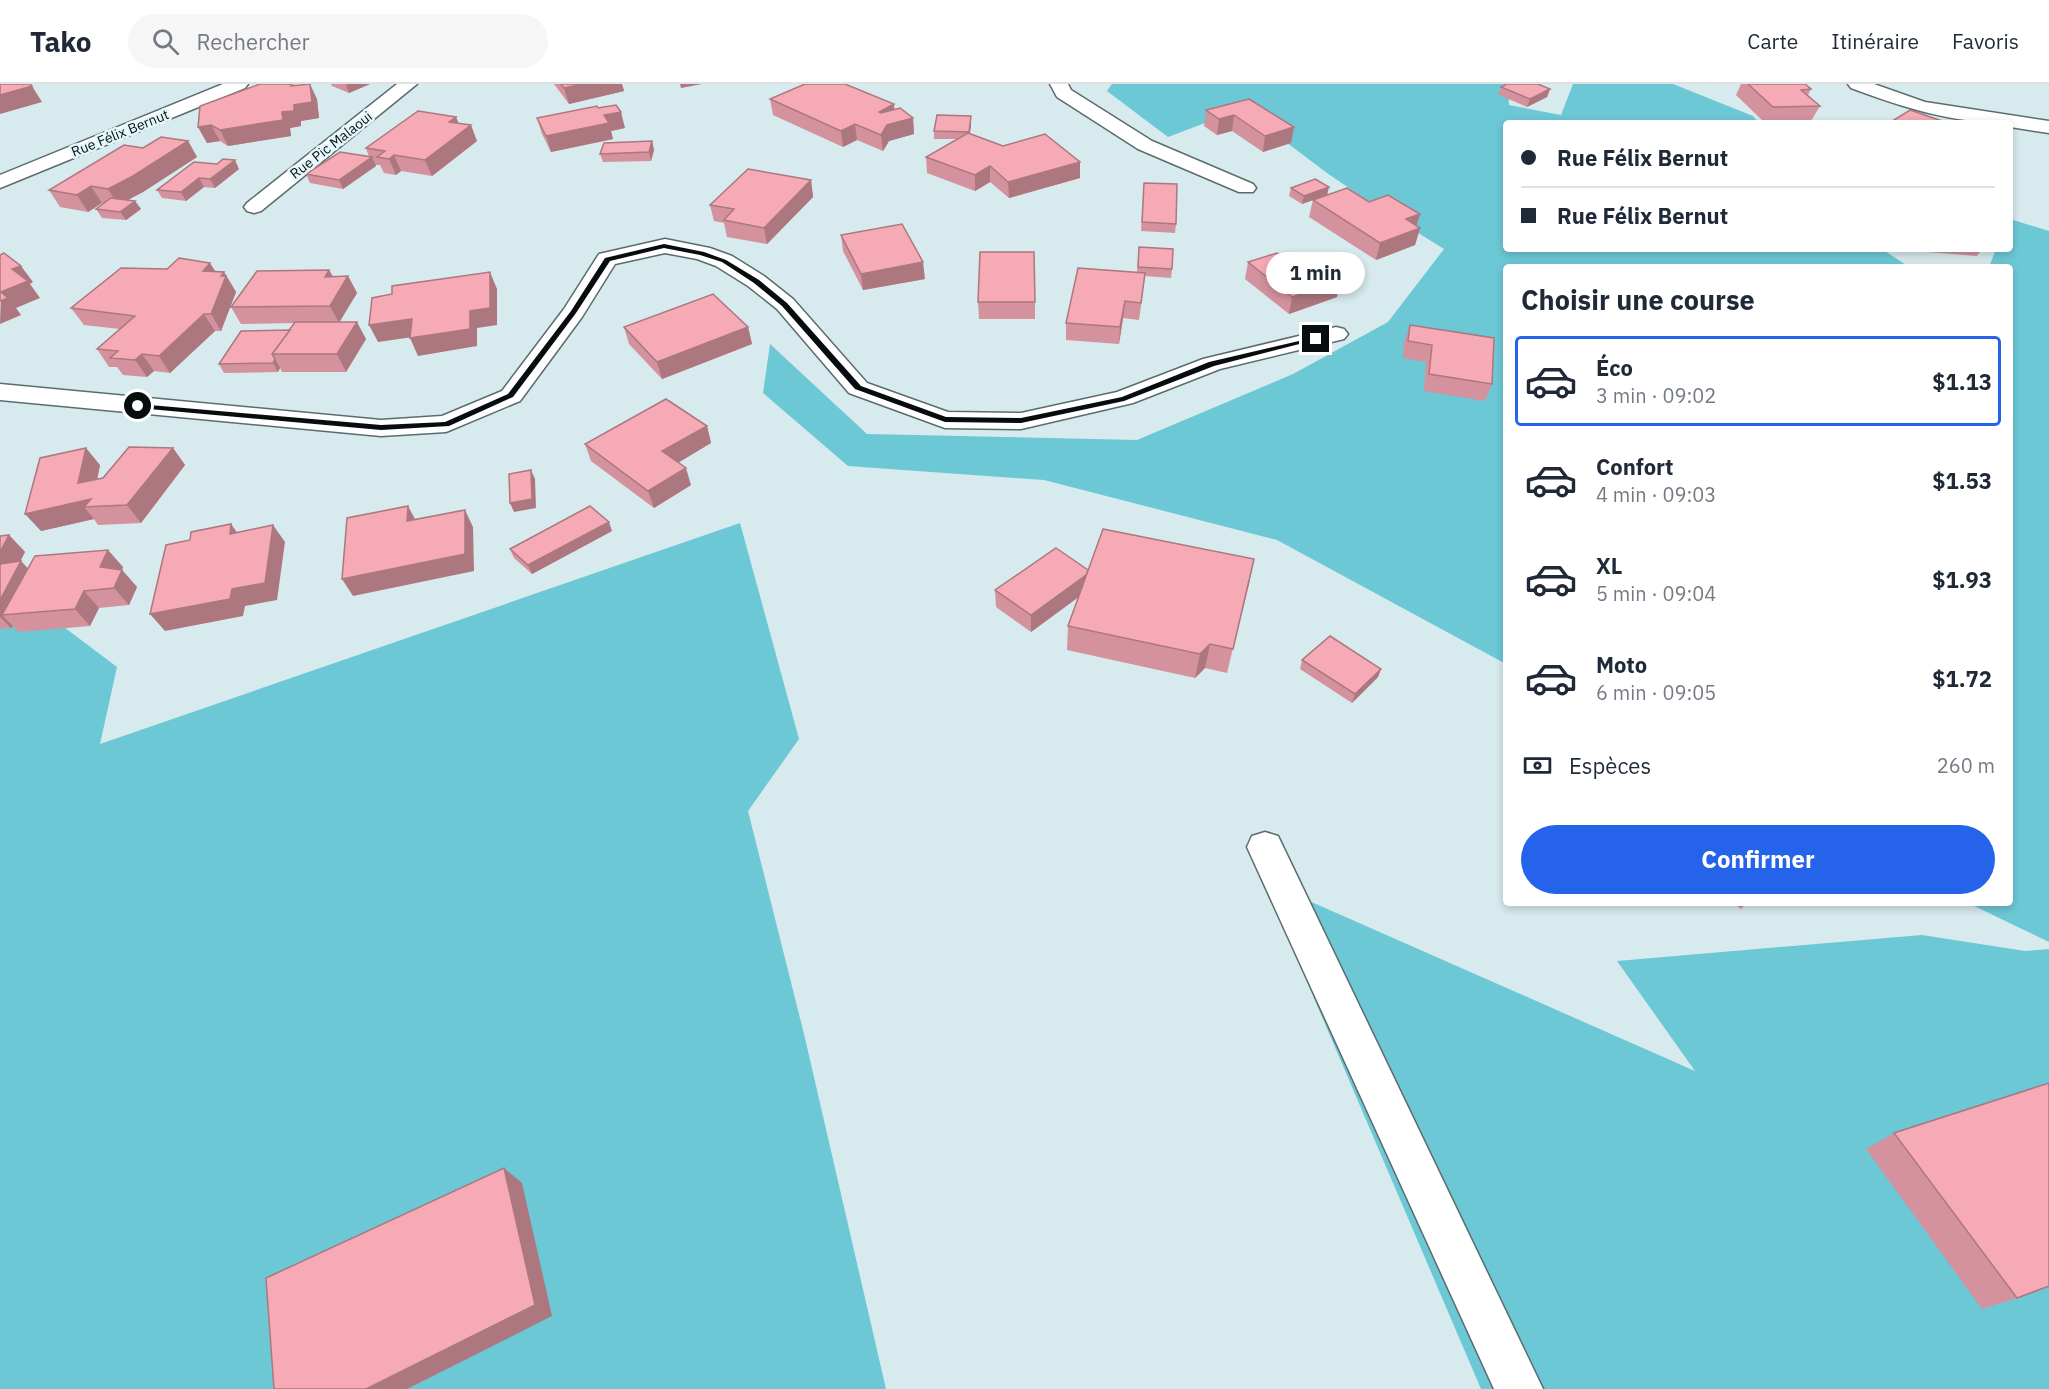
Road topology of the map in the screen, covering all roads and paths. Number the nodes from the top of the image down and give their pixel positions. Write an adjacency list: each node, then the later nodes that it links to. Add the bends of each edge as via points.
1 (239, 84): 8 (street, Rue Félix Bernut)
2 (408, 84): 10 (street, Rue Pic Malaoui)
3 (1059, 84): 9 (street, via 1063,93 1145,145)
4 (1857, 84): 5 (street, via 1922,107)
5 (2005, 120)
6 (2013, 121): 7 (street)
7 (2049, 127)
8 (0, 182)
9 (1246, 188)
10 (254, 207)
11 (1336, 334): 12 (street, via 1212,364 1124,399 1021,421 945,420 858,388 784,304 724,261 664,246 607,260 574,312 511,396 446,424 381,428)
12 (0, 392)
13 (1265, 847): 14 (street)
14 (1519, 1389)

